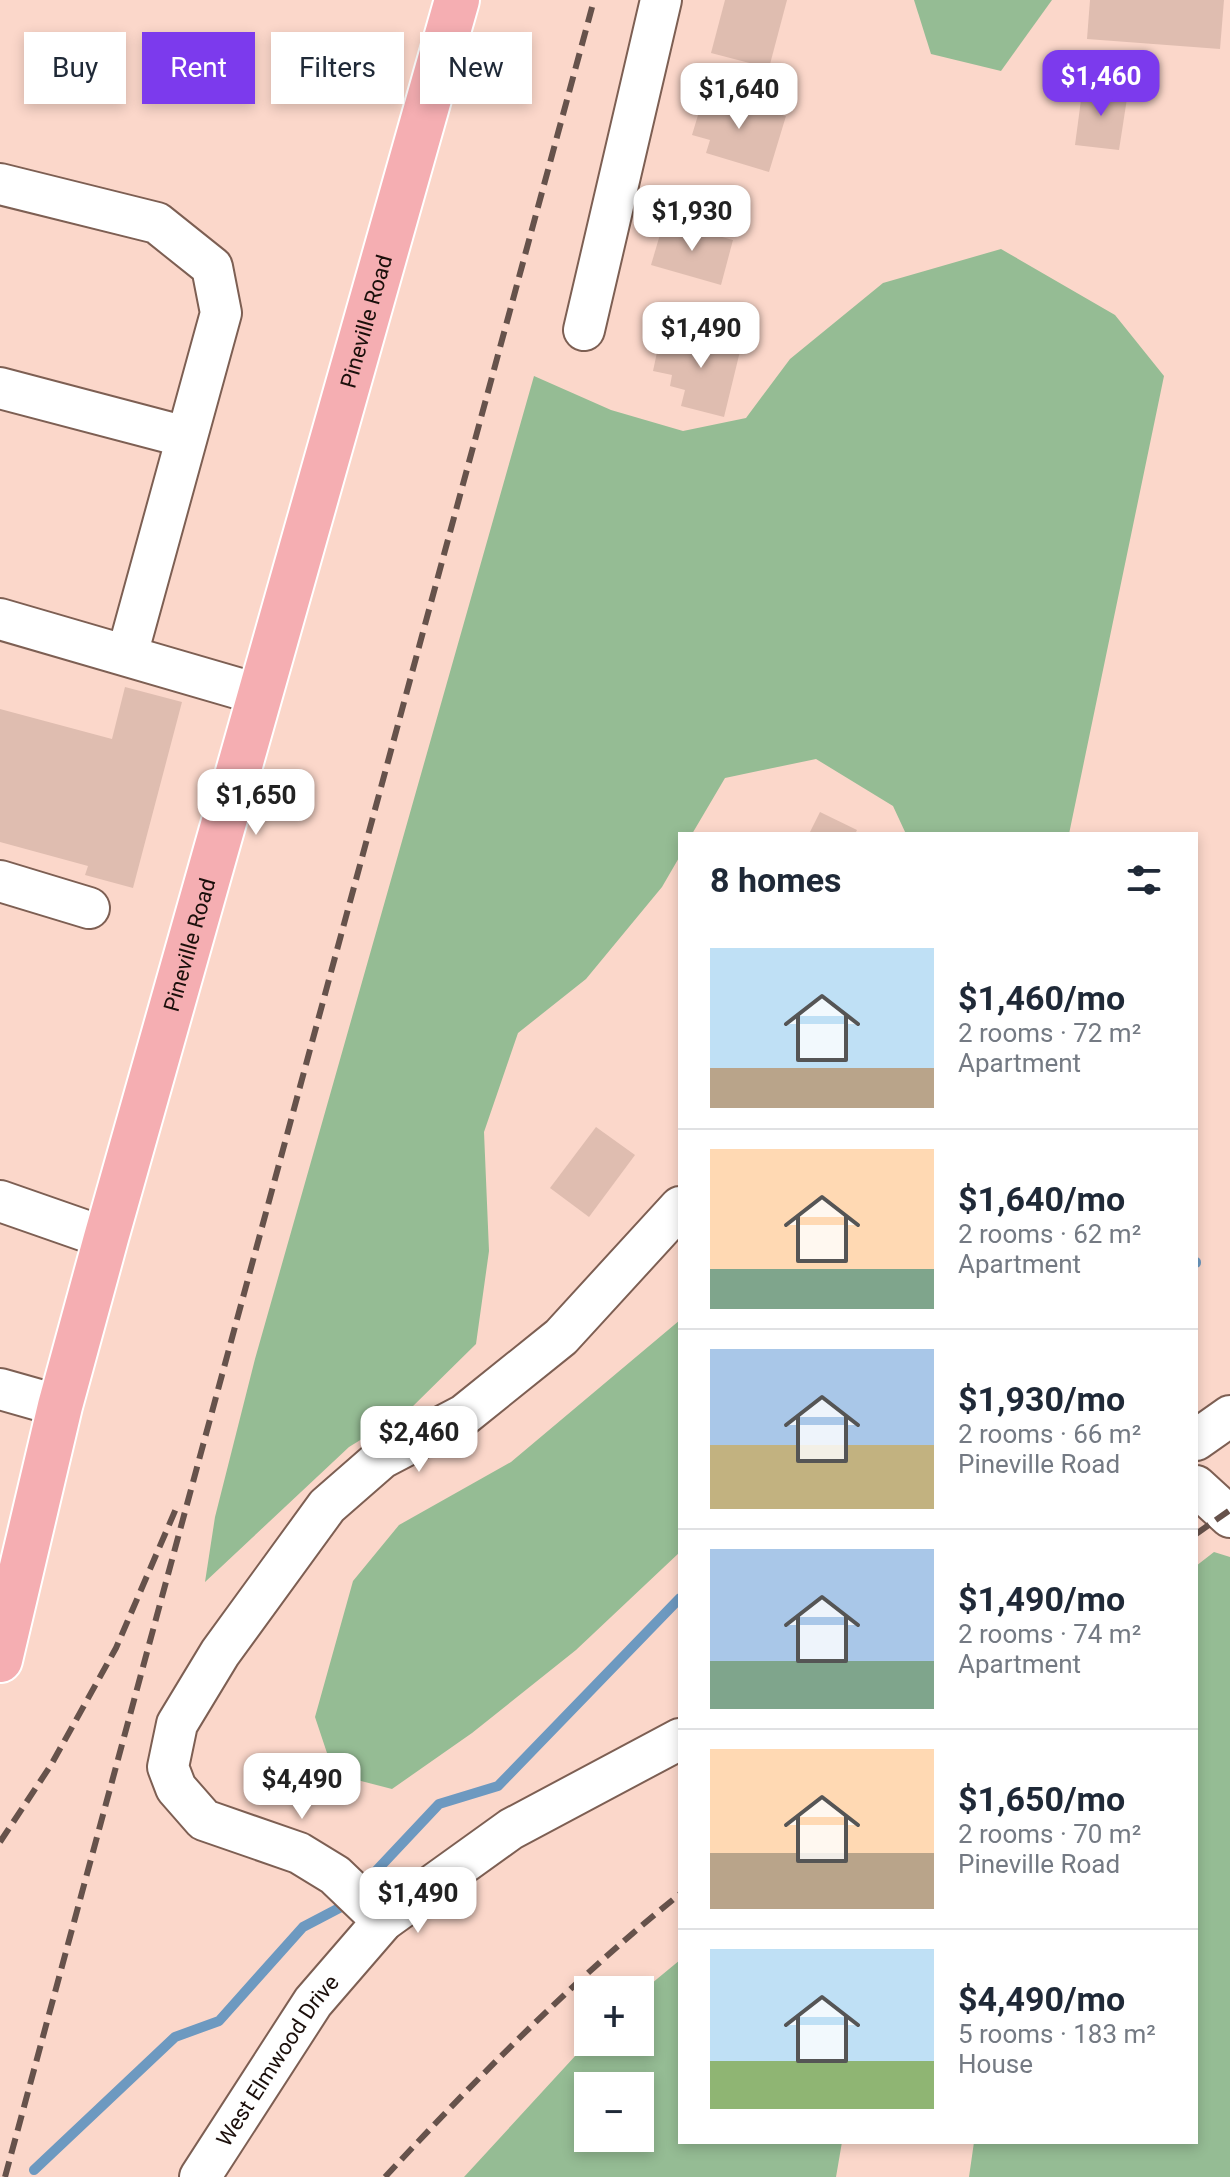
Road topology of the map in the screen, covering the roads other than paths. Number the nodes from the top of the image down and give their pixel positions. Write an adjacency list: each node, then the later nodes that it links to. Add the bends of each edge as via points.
1 (457, 0): 9 (main road, Pineville Road)
2 (661, 0): 4 (street)
3 (0, 184): 6 (street, via 157,223 212,267 221,313)
4 (584, 330)
5 (0, 388): 6 (street)
6 (186, 437): 8 (street)
7 (0, 619): 8 (street)
8 (127, 655): 9 (street)
9 (261, 695): 14 (main road, Pineville Road)
10 (0, 881): 11 (street)
11 (89, 908)
12 (0, 1201): 14 (street)
13 (678, 1209): 23 (street, via 561,1337 464,1415 382,1458 327,1506 220,1653 177,1724 168,1767 176,1788 204,1820 299,1853 335,1875)
14 (106, 1238): 16 (main road, Pineville Road)
15 (0, 1389): 16 (street)
16 (60, 1406): 21 (main road, Pineville Road)
17 (1230, 1416): 18 (street)
18 (1198, 1439)
19 (1198, 1488): 20 (street)
20 (1230, 1517)
21 (0, 1660)
22 (678, 1740): 23 (street, West Elmwood Drive, via 511,1829)
23 (383, 1921): 24 (street, West Elmwood Drive, via 313,2002)
24 (200, 2177)

